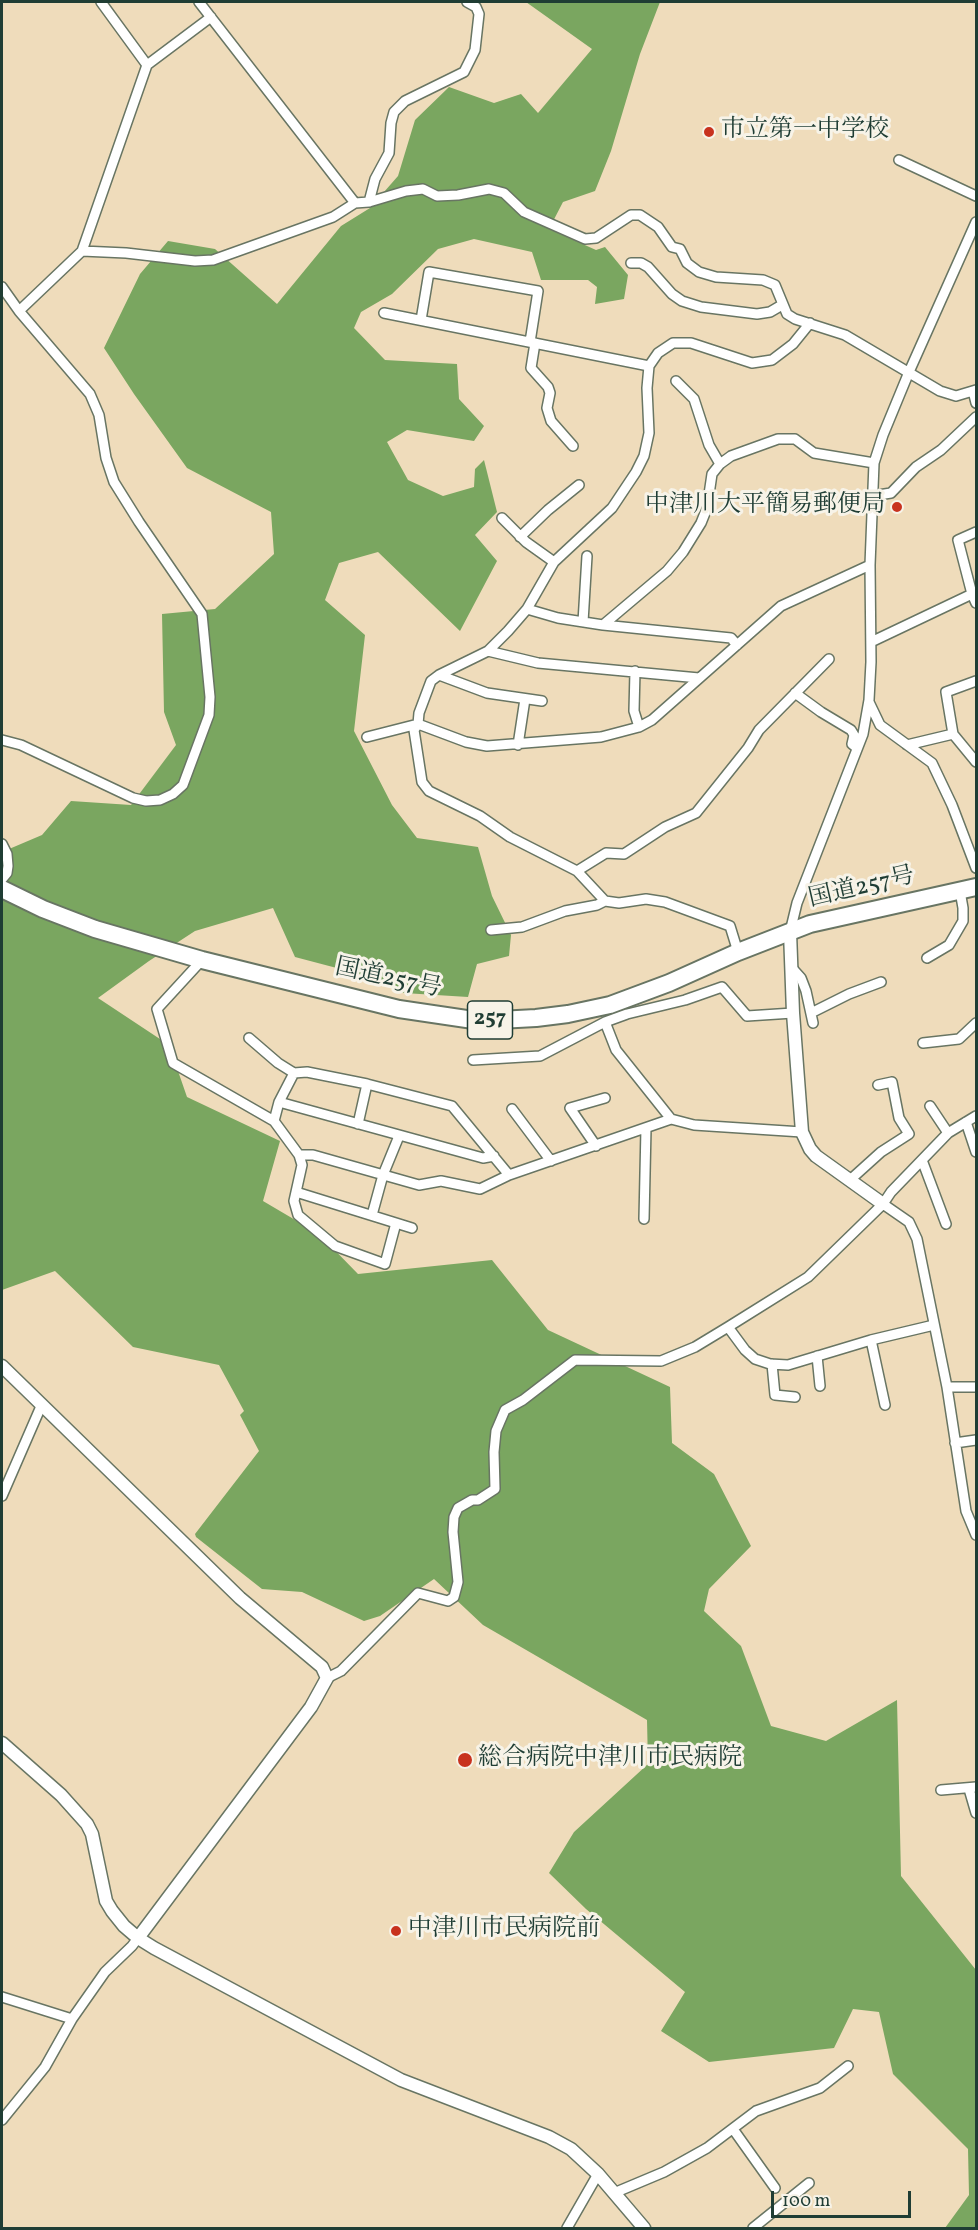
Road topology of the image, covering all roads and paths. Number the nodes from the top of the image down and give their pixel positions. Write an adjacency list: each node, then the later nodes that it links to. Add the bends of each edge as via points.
1 (101, 2): 5 (street)
2 (199, 2): 4 (street)
3 (467, 2): 8 (street, via 476,7 478,14 475,50 464,72 405,101 394,112 388,153)
4 (211, 17): 5 (street); 9 (street)
5 (147, 65): 11 (street)
6 (899, 160): 7 (street)
7 (976, 196)
8 (369, 202): 9 (street); 14 (street, via 423,189 437,196 489,189 504,193 524,212 591,240 631,215 640,214 658,227 672,247 680,249 692,267 716,277 763,280 775,285)
9 (355, 203): 11 (street, via 333,217 213,260)
10 (976, 222): 21 (street)
11 (82, 251): 15 (street)
12 (631, 262): 14 (street, via 648,267 682,302 757,314)
13 (2, 287): 15 (street)
14 (782, 305): 18 (street, via 787,314)
15 (19, 311): 58 (street, via 90,394 99,415 114,482 202,614 210,706 183,785 160,800 132,798 21,745)
16 (384, 313): 17 (street)
17 (421, 320): 19 (street); 19 (street, via 429,272 538,291)
18 (810, 323): 20 (street, via 793,345 772,360 752,363 691,343 673,343 658,353); 21 (street, via 845,335)
19 (532, 342): 20 (street); 26 (street, via 531,368 548,387 551,421)
20 (649, 366): 35 (street, via 649,433 644,456 612,508)
21 (909, 372): 23 (street, via 956,396); 27 (street)
22 (676, 381): 28 (street, via 694,399 709,445)
23 (975, 390): 24 (street)
24 (976, 403)
25 (976, 417): 30 (street, via 891,493)
26 (573, 446)
27 (874, 463): 28 (street, via 814,453 795,439 778,439); 30 (street)
28 (720, 464): 41 (street, via 712,474 701,523 683,552 667,571)
29 (579, 485): 33 (street)
30 (872, 496): 36 (street)
31 (502, 518): 33 (street)
32 (976, 532): 37 (street, via 958,540)
33 (520, 537): 35 (street)
34 (587, 556): 40 (street)
35 (554, 562): 39 (street)
36 (870, 565): 42 (street); 43 (street, via 781,606)
37 (972, 594): 38 (street); 42 (street)
38 (976, 603)
39 (527, 609): 40 (street); 44 (street)
40 (583, 622): 41 (street)
41 (603, 625): 43 (street, via 731,638)
42 (871, 642): 52 (street)
43 (737, 645): 48 (street)
44 (488, 651): 46 (street, via 538,663); 47 (street)
45 (829, 659): 50 (street)
46 (636, 671): 48 (street); 55 (street, via 634,711)
47 (439, 675): 51 (street, via 487,693); 54 (street, via 431,681)
48 (699, 678): 55 (street)
49 (976, 681): 56 (street, via 946,692)
50 (795, 693): 61 (street, via 851,729 852,744); 65 (street, via 759,729 696,813 665,827 624,854 606,853)
51 (525, 699): 53 (street); 59 (street)
52 (869, 700): 60 (street, via 880,725); 61 (street)
53 (542, 701)
54 (418, 723): 57 (street); 59 (street, via 466,742); 65 (street, via 414,730 422,782 429,791)
55 (639, 727): 59 (street, via 601,737)
56 (953, 734): 60 (street); 62 (street)
57 (367, 737)
58 (2, 740)
59 (518, 745)
60 (907, 745): 64 (street, via 932,763)
61 (857, 748): 72 (street, via 797,903)
62 (976, 762)
63 (2, 844): 66 (street, via 8,866)
64 (976, 868)
65 (577, 871): 70 (street)
66 (2, 879)
67 (976, 887): 69 (highway, 国道257号 / 257)
68 (2, 888): 75 (highway, 国道257号 / 257, via 95,929)
69 (960, 891): 72 (highway, 国道257号 / 257, via 810,924); 74 (street, via 963,921 949,945)
70 (605, 901): 71 (street, via 522,927); 73 (street, via 646,899 688,909 730,926)
71 (491, 930)
72 (790, 932): 73 (highway, 国道257号 / 257); 76 (street)
73 (738, 952): 75 (highway, 国道257号 / 257, via 610,1005 568,1014 480,1021 399,1010)
74 (927, 958)
75 (202, 960): 93 (street, via 157,1009 173,1063)
76 (792, 968): 77 (street, via 801,978 812,1018 849,994); 78 (street)
77 (880, 982)
78 (794, 1013): 79 (street, via 747,1016 722,987); 97 (street)
79 (604, 1022): 83 (street, via 540,1056); 92 (street, via 616,1050)
80 (976, 1023): 82 (street, via 959,1039)
81 (249, 1038): 84 (street)
82 (923, 1043)
83 (474, 1060)
84 (294, 1073): 85 (street, via 308,1072); 88 (street)
85 (367, 1084): 95 (street); 103 (street, via 452,1106)
86 (878, 1085): 108 (street, via 892,1082 899,1118 909,1134 880,1152)
87 (605, 1098): 100 (street, via 570,1108)
88 (279, 1102): 93 (street); 95 (street)
89 (930, 1106): 98 (street)
90 (512, 1109): 105 (street)
91 (976, 1116): 94 (street)
92 (671, 1119): 96 (street); 97 (street, via 694,1125)
93 (274, 1121): 102 (street)
94 (966, 1122): 98 (street); 101 (street)
95 (358, 1124): 99 (street)
96 (646, 1128): 100 (street); 112 (street)
97 (802, 1132): 108 (street, via 810,1149)
98 (948, 1133): 104 (street)
99 (399, 1136): 103 (street, via 483,1158); 106 (street)
100 (596, 1146): 105 (street)
101 (976, 1152)
102 (299, 1155): 106 (street, via 314,1155); 109 (street, via 302,1165)
103 (494, 1156): 107 (street)
104 (922, 1160): 110 (street); 114 (street)
105 (551, 1161): 107 (street)
106 (384, 1175): 107 (street, via 419,1185 441,1181 480,1189); 111 (street)
107 (509, 1175)
108 (850, 1180): 110 (street)
109 (296, 1192): 111 (street); 113 (street, via 298,1215 335,1246 385,1263)
110 (884, 1204): 116 (street, via 914,1228); 117 (street, via 808,1277)
111 (372, 1215): 113 (street)
112 (644, 1219)
113 (396, 1222): 115 (street)
114 (946, 1224)
115 (412, 1228)
116 (934, 1325): 118 (street); 123 (street)
117 (728, 1327): 120 (street, via 755,1359); 132 (street, via 661,1361 575,1360 505,1410 496,1431 495,1489 458,1508 454,1517 458,1582 454,1597 448,1601 417,1593 341,1671)
118 (871, 1340): 119 (street); 127 (street)
119 (817, 1356): 120 (street, via 788,1365); 122 (street)
120 (772, 1364): 125 (street, via 775,1395)
121 (2, 1366): 126 (street)
122 (820, 1386)
123 (946, 1387): 124 (street); 129 (street)
124 (976, 1387)
125 (795, 1397)
126 (42, 1404): 130 (street); 132 (street, via 240,1598 322,1667)
127 (885, 1405)
128 (976, 1440): 129 (street)
129 (955, 1443): 131 (street, via 966,1511)
130 (2, 1496)
131 (976, 1535)
132 (327, 1678): 137 (street, via 311,1707)
133 (2, 1743): 137 (street, via 61,1795 87,1824 106,1901)
134 (973, 1788): 135 (street); 136 (street)
135 (941, 1790)
136 (976, 1813)
137 (138, 1938): 139 (street, via 105,1972); 143 (street, via 401,2080 549,2137 571,2149)
138 (2, 1997): 139 (street)
139 (72, 2019): 141 (street, via 45,2067)
140 (849, 2066): 142 (street, via 820,2088 756,2112)
141 (2, 2120)
142 (733, 2129): 145 (street); 146 (street, via 664,2172)
143 (598, 2174): 146 (street); 147 (street)
144 (808, 2183): 149 (street)
145 (775, 2187)
146 (614, 2193): 148 (street)
147 (567, 2229)
148 (645, 2229)
149 (753, 2229)

